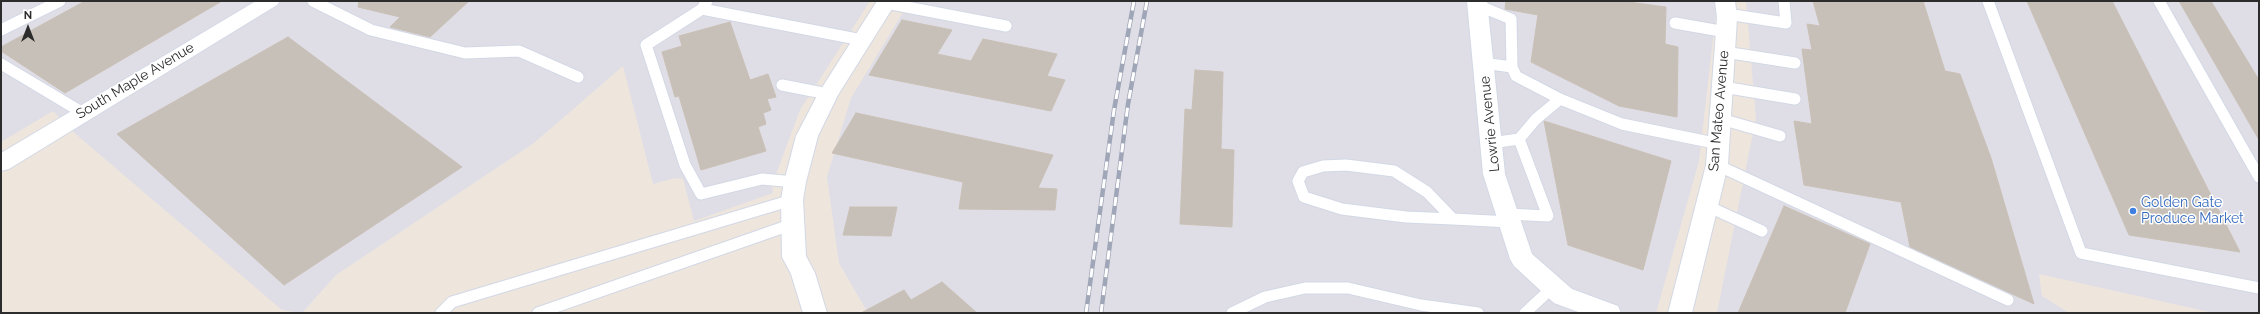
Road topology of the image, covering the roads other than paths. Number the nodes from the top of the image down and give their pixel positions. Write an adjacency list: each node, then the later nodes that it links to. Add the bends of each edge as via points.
1 (60, 1): 13 (lane)
2 (270, 1): 25 (street, South Maple Avenue)
3 (313, 1): 19 (lane, via 371,30 465,54 519,51)
4 (1784, 1): 11 (lane, via 1786,23)
5 (1988, 1): 40 (lane, via 2081,254)
6 (2160, 1): 32 (lane)
7 (886, 2): 12 (lane); 14 (street)
8 (1478, 3): 15 (street, Lowrie Avenue); 18 (lane, via 1511,19)
9 (704, 5): 14 (lane); 33 (lane, via 646,45 685,165 701,194 762,179)
10 (1675, 23): 11 (lane)
11 (1726, 25): 16 (lane); 21 (street, San Mateo Avenue)
12 (1006, 26)
13 (1, 30)
14 (862, 40): 22 (street)
15 (1483, 63): 18 (lane); 29 (street, Lowrie Avenue)
16 (1795, 63)
17 (1, 64): 25 (lane)
18 (1512, 67): 23 (lane, via 1516,76)
19 (578, 77)
20 (782, 85): 22 (lane)
21 (1723, 87): 24 (lane); 26 (street, San Mateo Avenue)
22 (828, 94): 33 (street, via 807,136)
23 (1560, 99): 28 (lane, via 1536,119); 30 (lane, via 1622,124)
24 (1795, 99)
25 (83, 112): 31 (street, South Maple Avenue)
26 (1721, 119): 27 (lane); 30 (street, San Mateo Avenue)
27 (1780, 136)
28 (1519, 139): 29 (lane); 35 (lane, via 1548,216)
29 (1491, 143): 35 (street, Lowrie Avenue, via 1494,174)
30 (1718, 155): 34 (street, San Mateo Avenue); 41 (lane)
31 (1, 162)
32 (2259, 177)
33 (794, 191): 37 (street); 42 (lane, via 452,302)
34 (1707, 206): 38 (lane); 49 (street, San Mateo Avenue)
35 (1509, 218): 36 (lane); 39 (street, Lowrie Avenue, via 1522,259)
36 (1453, 219): 36 (lane, via 1406,217 1342,209 1304,197 1298,181 1303,172 1323,166 1346,165 1394,171 1427,192)
37 (793, 224): 43 (lane); 44 (street, via 794,257 803,273)
38 (1762, 231)
39 (1553, 287): 47 (lane); 48 (street, Lowrie Avenue, via 1563,296)
40 (2259, 288)
41 (2008, 300)
42 (441, 313)
43 (538, 313)
44 (815, 313)
45 (1232, 313): 46 (lane, via 1265,298 1306,288 1348,288 1421,305)
46 (1478, 313)
47 (1525, 313)
48 (1609, 313)
49 (1680, 313)

